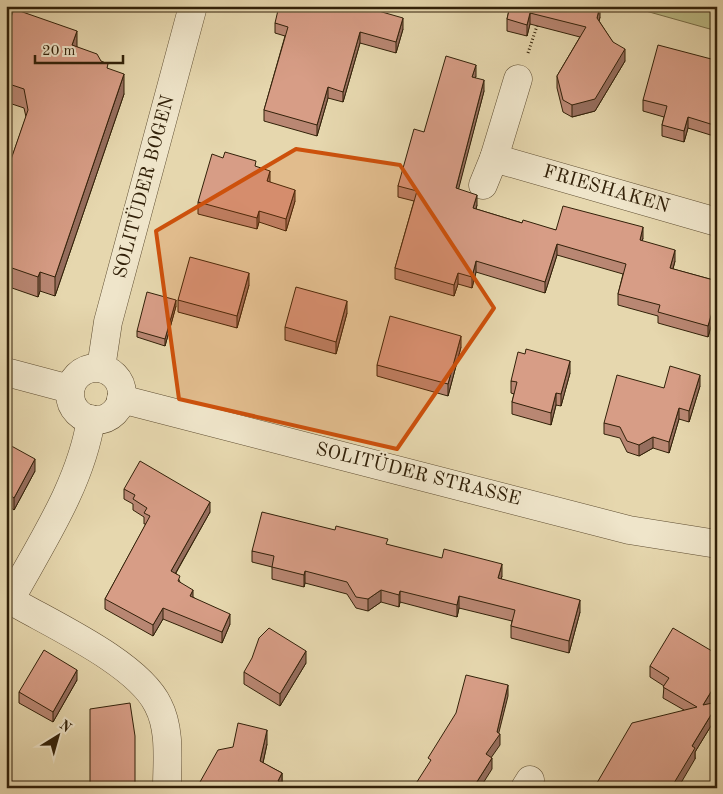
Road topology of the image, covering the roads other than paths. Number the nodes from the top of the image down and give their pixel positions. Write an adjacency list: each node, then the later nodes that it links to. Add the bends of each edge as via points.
1 (193, 6): 6 (street, SOLITÜDER BOGEN, via 108,322)
2 (518, 79): 3 (street)
3 (494, 158): 4 (street); 5 (street, FRIESHAKEN)
4 (483, 184)
5 (717, 222)
6 (101, 368): 8 (street, via 81,372); 9 (street, via 117,380)
7 (6, 372): 8 (street)
8 (70, 389): 10 (street, via 74,408)
9 (121, 399): 10 (street, via 110,415); 11 (street, SOLITÜDER STRASSE, via 628,530)
10 (91, 419): 12 (street, via 87,446 76,476)
11 (717, 544)
12 (8, 604): 13 (street, via 123,665 144,686 158,705 166,730)
13 (167, 788)

